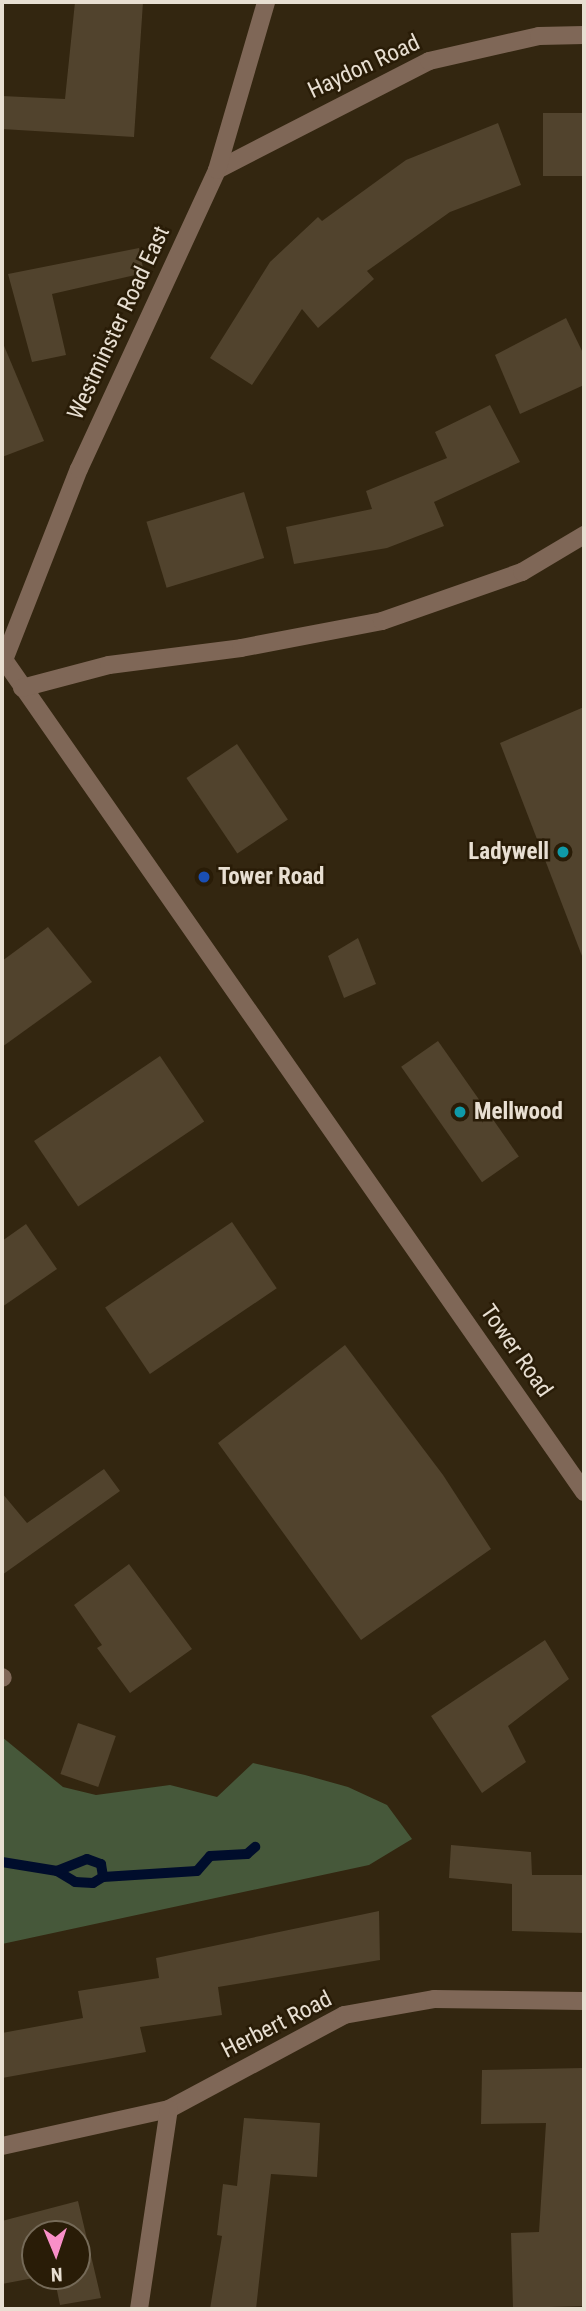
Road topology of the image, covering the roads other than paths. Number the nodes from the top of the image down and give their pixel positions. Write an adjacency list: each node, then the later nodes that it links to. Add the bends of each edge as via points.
1 (266, 2): 3 (street, Westminster Road East)
2 (584, 35): 3 (street, Haydon Road, via 539,36 429,61)
3 (217, 170): 5 (street, Westminster Road East, via 79,469)
4 (584, 535): 6 (street, via 522,572 382,621 242,648 109,665)
5 (3, 659): 6 (street, Tower Road)
6 (22, 688): 7 (street, Tower Road)
7 (584, 1492)
8 (584, 2001): 9 (street, Herbert Road, via 434,1999 344,2015)
9 (169, 2109): 10 (street, Herbert Road); 11 (street)
10 (2, 2146)
11 (139, 2309)

